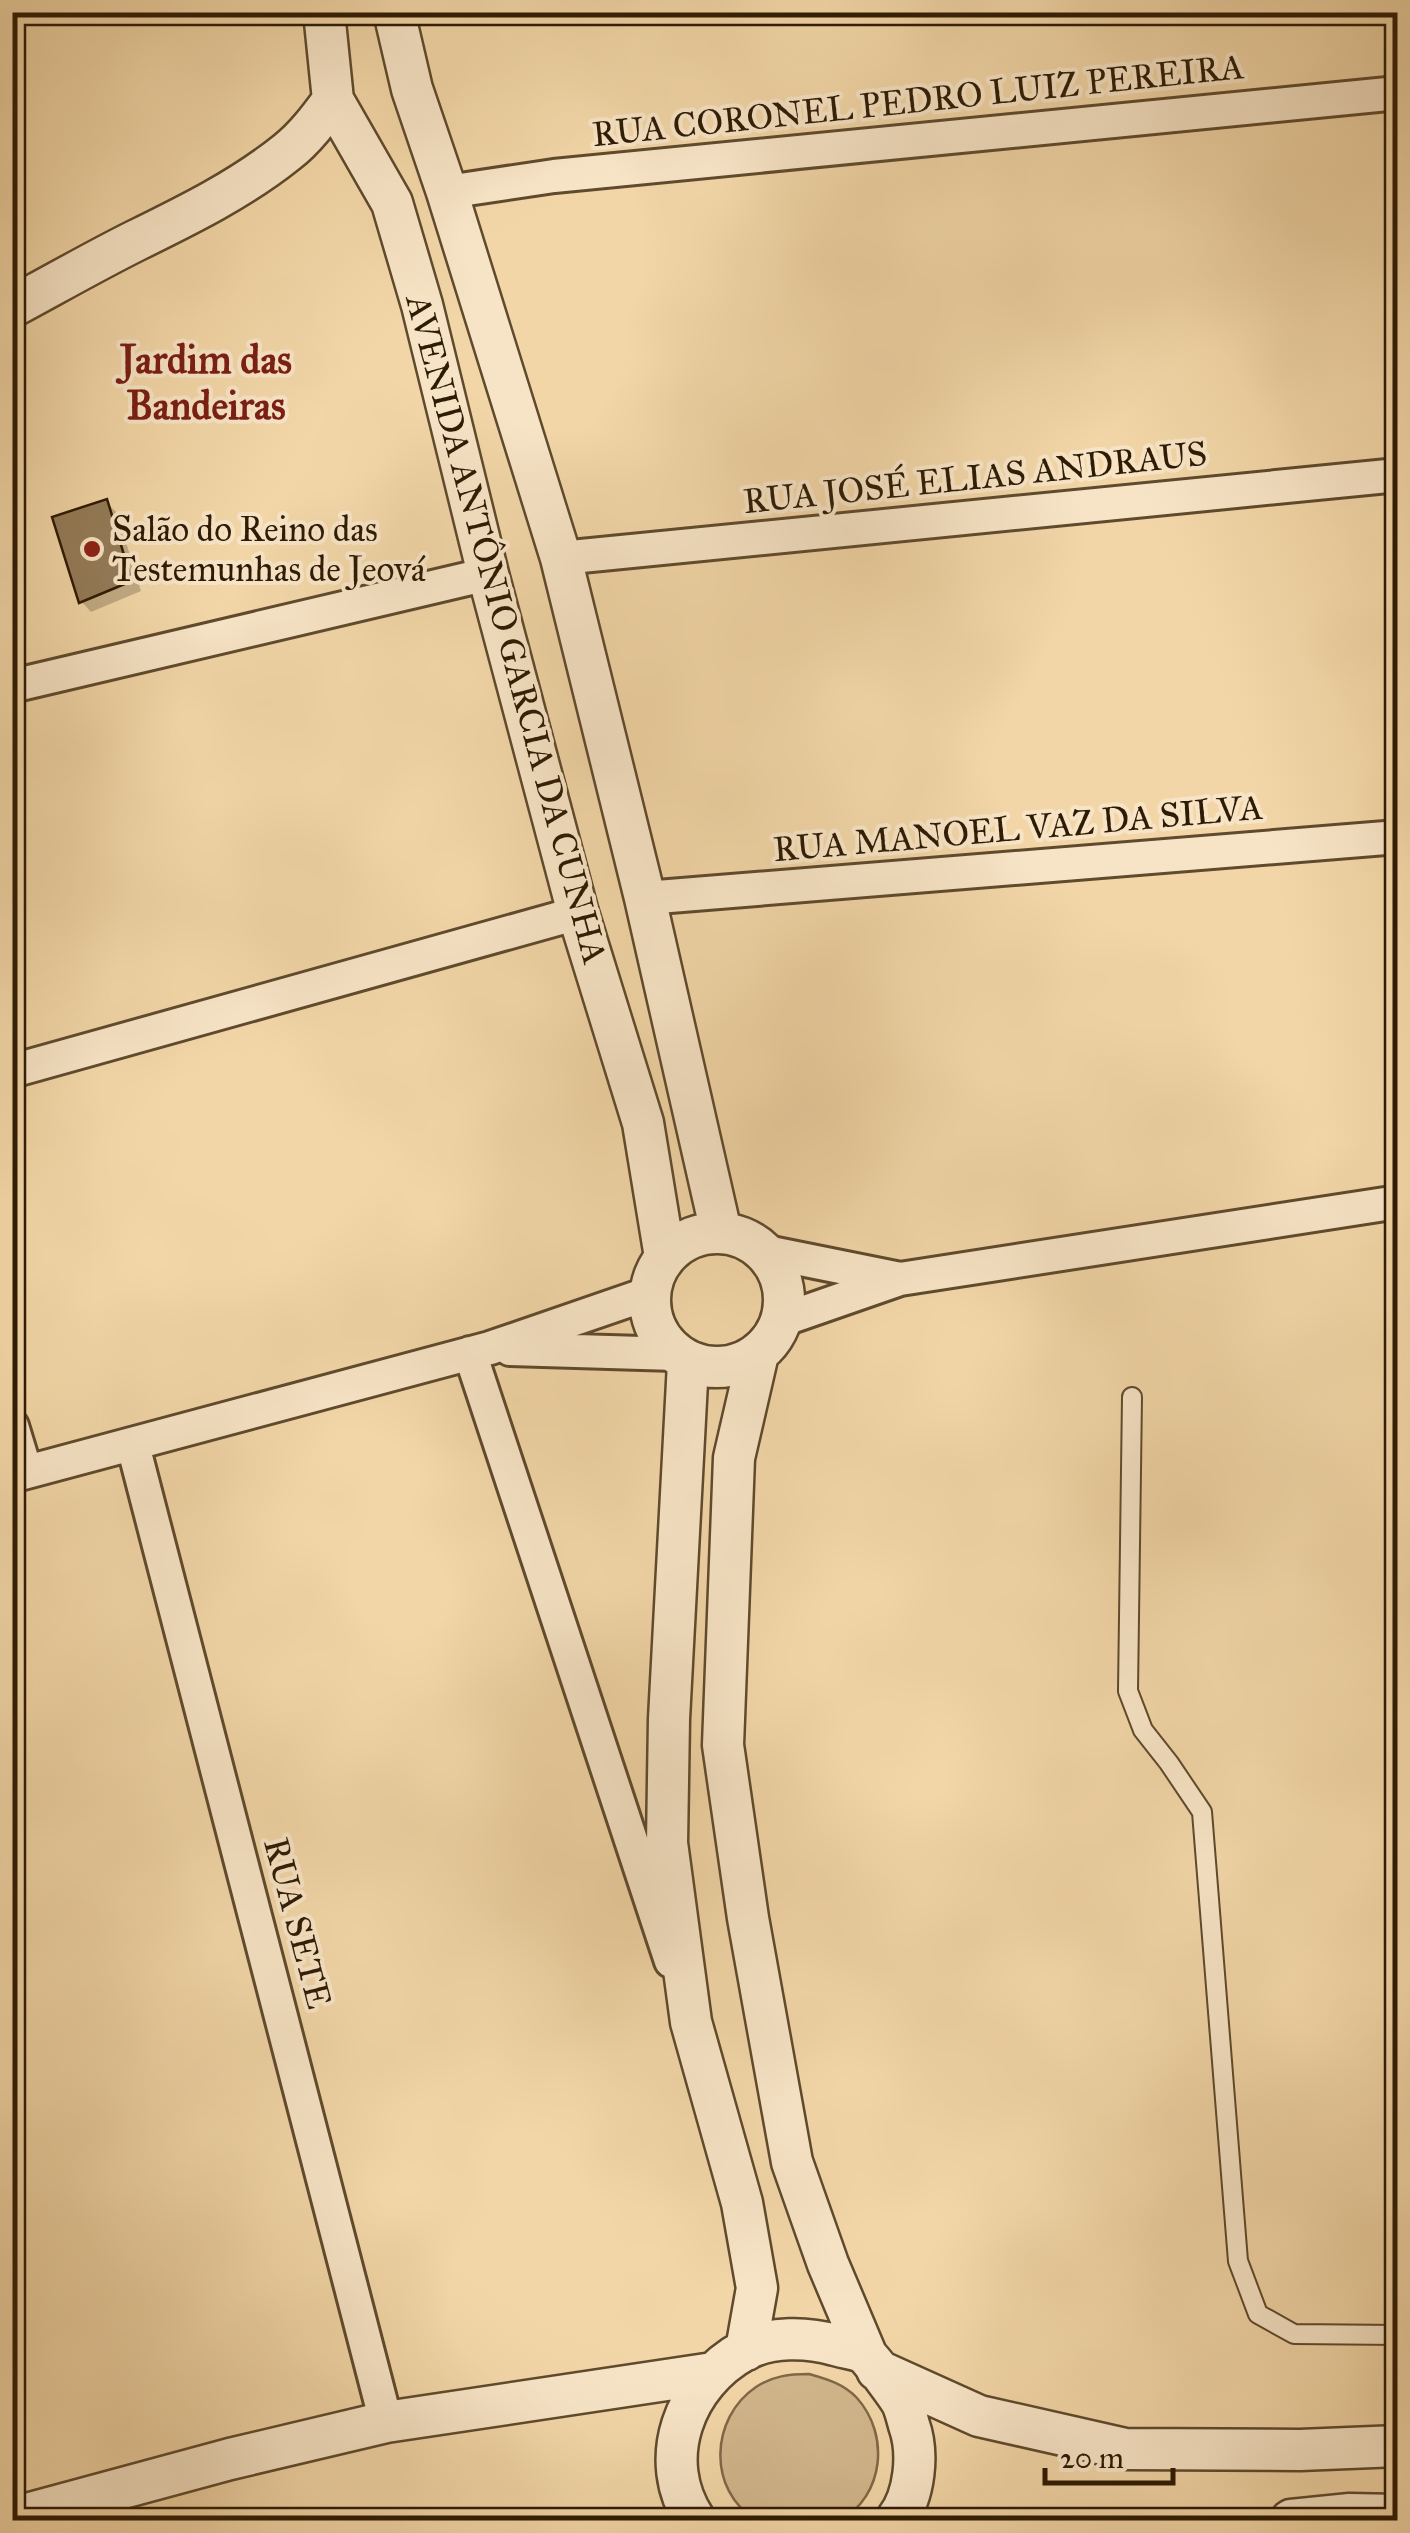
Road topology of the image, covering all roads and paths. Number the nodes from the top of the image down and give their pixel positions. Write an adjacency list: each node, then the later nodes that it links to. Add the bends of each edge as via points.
1 (324, 12): 4 (street, AVENIDA ANTÔNIO GARCIA DA CUNHA)
2 (394, 12): 5 (street, AVENIDA ANTÔNIO GARCIA DA CUNHA)
3 (1398, 93): 5 (street, RUA CORONEL PEDRO LUIZ PEREIRA)
4 (332, 100): 6 (street, via 290,151 236,188); 9 (street, AVENIDA ANTÔNIO GARCIA DA CUNHA, via 392,203)
5 (447, 192): 8 (street, AVENIDA ANTÔNIO GARCIA DA CUNHA)
6 (12, 306)
7 (1398, 476): 8 (street, RUA JOSÉ ELIAS ANDRAUS)
8 (561, 558): 12 (street, AVENIDA ANTÔNIO GARCIA DA CUNHA)
9 (488, 574): 10 (street); 13 (street, AVENIDA ANTÔNIO GARCIA DA CUNHA)
10 (12, 686)
11 (1398, 837): 12 (street, RUA MANOEL VAZ DA SILVA)
12 (644, 898): 16 (street, AVENIDA ANTÔNIO GARCIA DA CUNHA)
13 (578, 913): 14 (street); 18 (street, AVENIDA ANTÔNIO GARCIA DA CUNHA, via 644,1122)
14 (12, 1071)
15 (1398, 1202): 19 (street)
16 (721, 1232): 17 (street); 18 (street, via 690,1238)
17 (766, 1252): 19 (street); 20 (street, via 784,1286)
18 (658, 1275): 21 (street); 23 (street, via 656,1328)
19 (900, 1279): 20 (street)
20 (782, 1320): 22 (street)
21 (480, 1350): 23 (street); 26 (street); 28 (street)
22 (758, 1354): 23 (street, via 734,1366); 31 (street, via 734,1458 723,1745 792,2162)
23 (682, 1358): 28 (street, via 667,1844)
24 (1132, 1396): 29 (lane, via 1128,1690 1143,1730 1202,1812 1238,2261 1258,2314 1294,2334)
25 (12, 1426): 27 (street)
26 (133, 1445): 27 (street); 33 (street, RUA SETE)
27 (19, 1474)
28 (691, 2022): 30 (street, via 742,2203 756,2288)
29 (1398, 2335)
30 (746, 2350): 31 (street, via 795,2339 826,2342); 32 (street)
31 (872, 2362): 34 (street, via 979,2416 1125,2449); 38 (street, via 901,2400 914,2438 913,2476)
32 (712, 2373): 33 (street); 37 (street, via 690,2402 678,2436 677,2473)
33 (386, 2422): 36 (street)
34 (1398, 2446)
35 (1398, 2516): 39 (street)
36 (12, 2518)
37 (695, 2520)
38 (896, 2520)
39 (1291, 2520)

